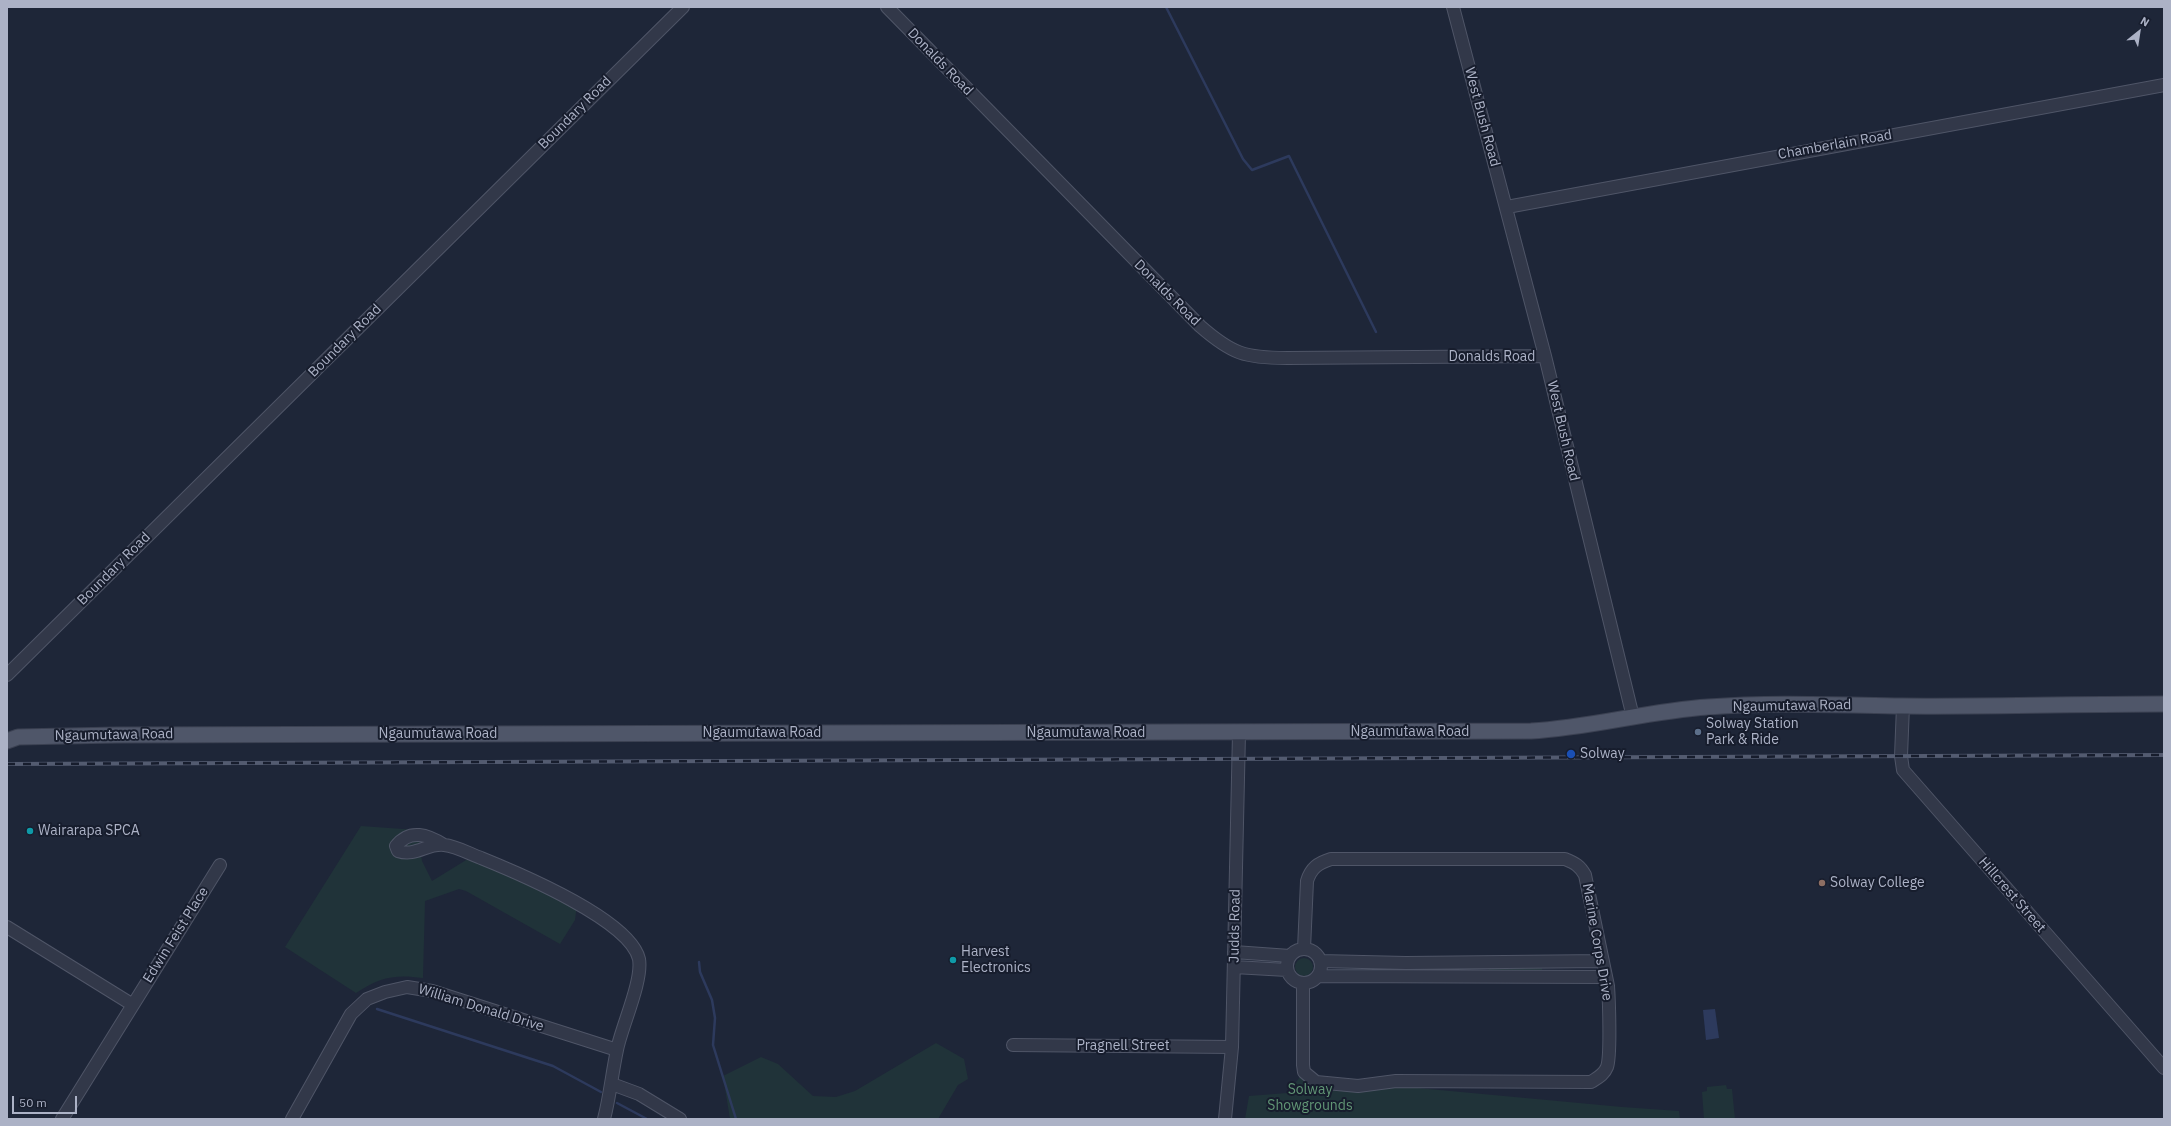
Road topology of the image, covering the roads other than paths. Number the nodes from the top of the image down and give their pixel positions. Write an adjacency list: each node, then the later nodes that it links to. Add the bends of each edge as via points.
1 (683, 7): 7 (street, Boundary Road)
2 (887, 7): 6 (street, Donalds Road, via 1200,326 1219,343 1239,354 1259,358)
3 (1453, 7): 5 (street, West Bush Road)
4 (2164, 85): 5 (street, Chamberlain Road)
5 (1507, 207): 6 (street, West Bush Road)
6 (1545, 356): 10 (street, West Bush Road)
7 (7, 675)
8 (2164, 704): 9 (main road, Ngaumutawa Road)
9 (1903, 706): 10 (main road, Ngaumutawa Road, via 1803,704 1708,707); 36 (street, Hillcrest Street, via 1903,770)
10 (1633, 717): 11 (main road, Ngaumutawa Road, via 1570,728 1531,731)
11 (1240, 732): 12 (main road, Ngaumutawa Road, via 117,735 18,737); 17 (street, Judds Road)
12 (7, 741)
13 (444, 844): 35 (street, via 546,886 593,913 635,948 639,960 638,974)
14 (220, 865): 32 (street, Edwin Feist Place)
15 (7, 927): 32 (street)
16 (1304, 949): 18 (street, via 1295,951); 19 (street, via 1316,954); 20 (street, Marine Corps Drive, via 1307,881 1309,873 1320,862 1331,859 1565,859 1580,867 1585,875)
17 (1234, 952): 18 (street); 24 (street, Judds Road)
18 (1290, 956): 25 (street)
19 (1320, 961): 22 (street); 26 (street)
20 (1603, 961): 23 (street); 30 (street, Marine Corps Drive)
21 (1479, 962): 22 (street); 23 (street); 29 (street)
22 (1406, 963): 28 (street)
23 (1552, 963): 27 (street)
24 (1234, 967): 25 (street); 34 (street, Judds Road)
25 (1287, 970): 31 (street, via 1292,979)
26 (1318, 976): 28 (street); 31 (street)
27 (1552, 976): 29 (street); 30 (street)
28 (1406, 977): 29 (street)
29 (1479, 977)
30 (1606, 977): 31 (street, Marine Corps Drive, via 1609,1000 1607,1066 1599,1077 1591,1082 1396,1081 1358,1086 1316,1082 1304,1072 1303,1065)
31 (1303, 984)
32 (133, 1005): 38 (street, Edwin Feist Place)
33 (1013, 1045): 34 (street, Pragnell Street)
34 (1232, 1047): 42 (street, Judds Road)
35 (617, 1050): 37 (street); 39 (street, William Donald Drive, via 432,991 407,987 367,999 351,1014)
36 (2164, 1068)
37 (612, 1084): 40 (street); 41 (street, via 639,1094)
38 (62, 1119)
39 (292, 1119)
40 (604, 1119)
41 (680, 1119)
42 (1225, 1119)

